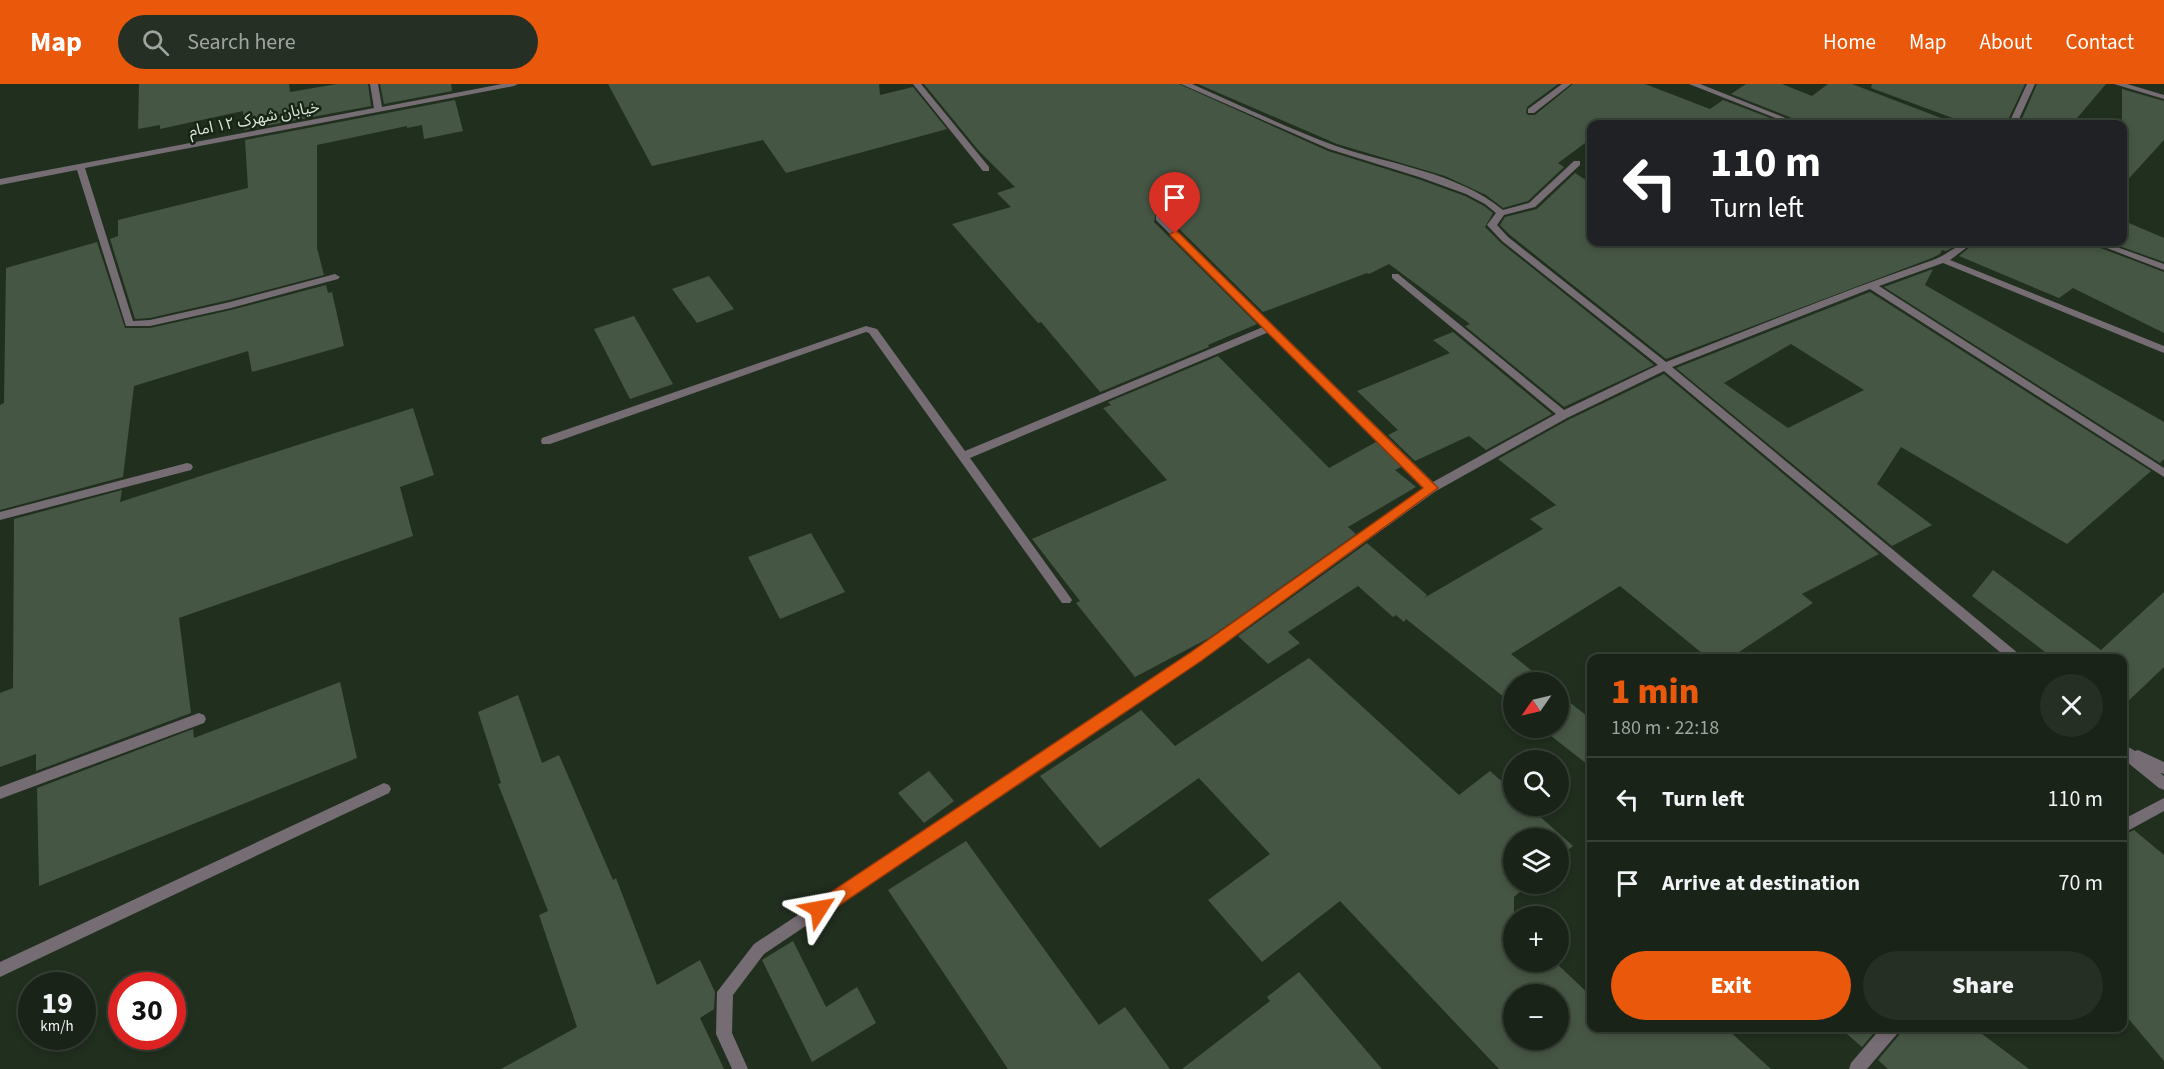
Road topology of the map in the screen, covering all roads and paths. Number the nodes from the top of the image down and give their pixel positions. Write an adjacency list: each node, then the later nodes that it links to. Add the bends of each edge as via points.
1 (374, 84): 11 (street)
2 (514, 84): 11 (street, خیابان شهرک ۱۲ امام)
3 (917, 84): 17 (street)
4 (1185, 84): 19 (street, via 1333,147 1459,188 1493,204)
5 (1567, 84): 12 (street)
6 (1693, 84): 9 (street)
7 (2031, 84): 14 (street)
8 (2118, 84): 10 (street)
9 (1710, 86): 13 (street)
10 (2164, 97)
11 (378, 109): 16 (street, خیابان شهرک ۱۲ امام)
12 (1531, 111)
13 (1788, 120)
14 (2014, 120)
15 (1577, 163): 19 (street, via 1532,205)
16 (80, 166): 18 (street, خیابان شهرک ۱۲ امام); 26 (street, via 129,324 231,305)
17 (986, 169)
18 (0, 182)
19 (1501, 213): 30 (street, via 1492,225 1505,239)
20 (1159, 218): 28 (street)
21 (1964, 246): 23 (street)
22 (2107, 246): 24 (street)
23 (1943, 260): 27 (street); 29 (street)
24 (2164, 267)
25 (1395, 276): 31 (street)
26 (335, 277)
27 (1871, 285): 30 (street); 35 (street)
28 (1270, 328): 33 (street); 36 (street)
29 (2164, 350)
30 (1665, 366): 31 (street); 39 (street)
31 (1563, 415): 36 (street)
32 (546, 441): 33 (street, via 866,329 878,336)
33 (963, 456): 38 (street)
34 (187, 467): 37 (street)
35 (2164, 473)
36 (1432, 488): 51 (street, via 1196,657 759,949 725,992 724,1034)
37 (0, 516)
38 (1066, 600)
39 (2009, 654)
40 (199, 719): 46 (street)
41 (2127, 751): 43 (street)
42 (2127, 752): 44 (street)
43 (2164, 768)
44 (2164, 784)
45 (384, 789): 49 (street)
46 (0, 793)
47 (2164, 804): 48 (street)
48 (2127, 825)
49 (0, 970)
50 (1888, 1032): 52 (street)
51 (740, 1069)
52 (1857, 1069)

